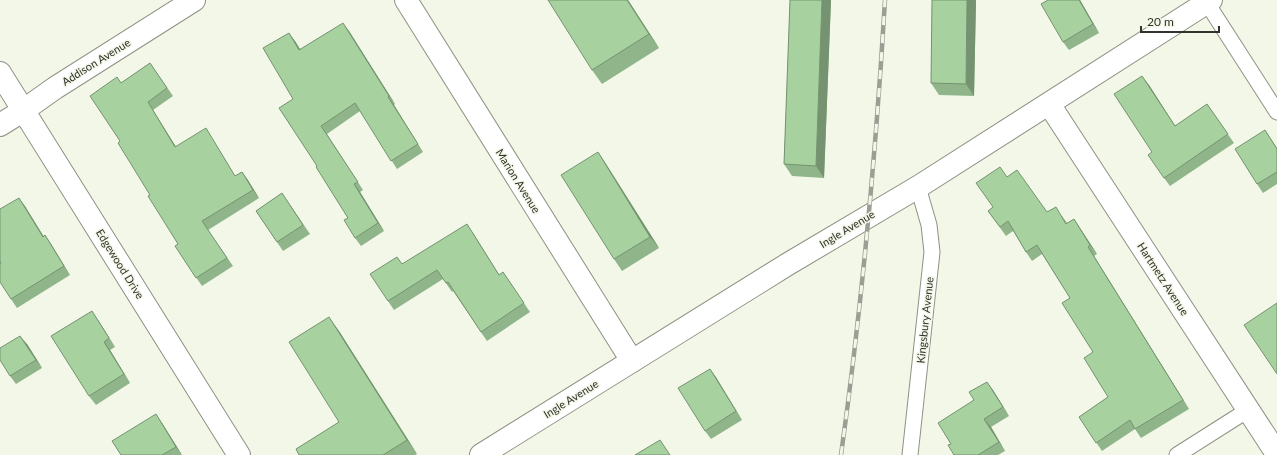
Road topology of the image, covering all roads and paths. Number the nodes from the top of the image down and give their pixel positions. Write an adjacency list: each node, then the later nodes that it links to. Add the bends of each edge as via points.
1 (406, 0): 10 (street, Marion Avenue)
2 (1207, 1): 5 (street, Ingle Avenue); 7 (lane)
3 (183, 3): 6 (street, Addison Avenue)
4 (0, 73): 6 (street, Edgewood Drive)
5 (1049, 104): 9 (street, Ingle Avenue); 11 (street, Hartmetz Avenue)
6 (24, 110): 8 (street, Addison Avenue); 13 (street, Edgewood Drive)
7 (1277, 112)
8 (0, 125)
9 (918, 187): 10 (street, Ingle Avenue); 15 (lane, Kingsbury Avenue, via 929,226 932,252)
10 (632, 362): 14 (street, Ingle Avenue)
11 (1248, 410): 12 (street, Hartmetz Avenue); 16 (lane)
12 (1277, 454)
13 (239, 455)
14 (481, 455)
15 (910, 455)
16 (1177, 455)

